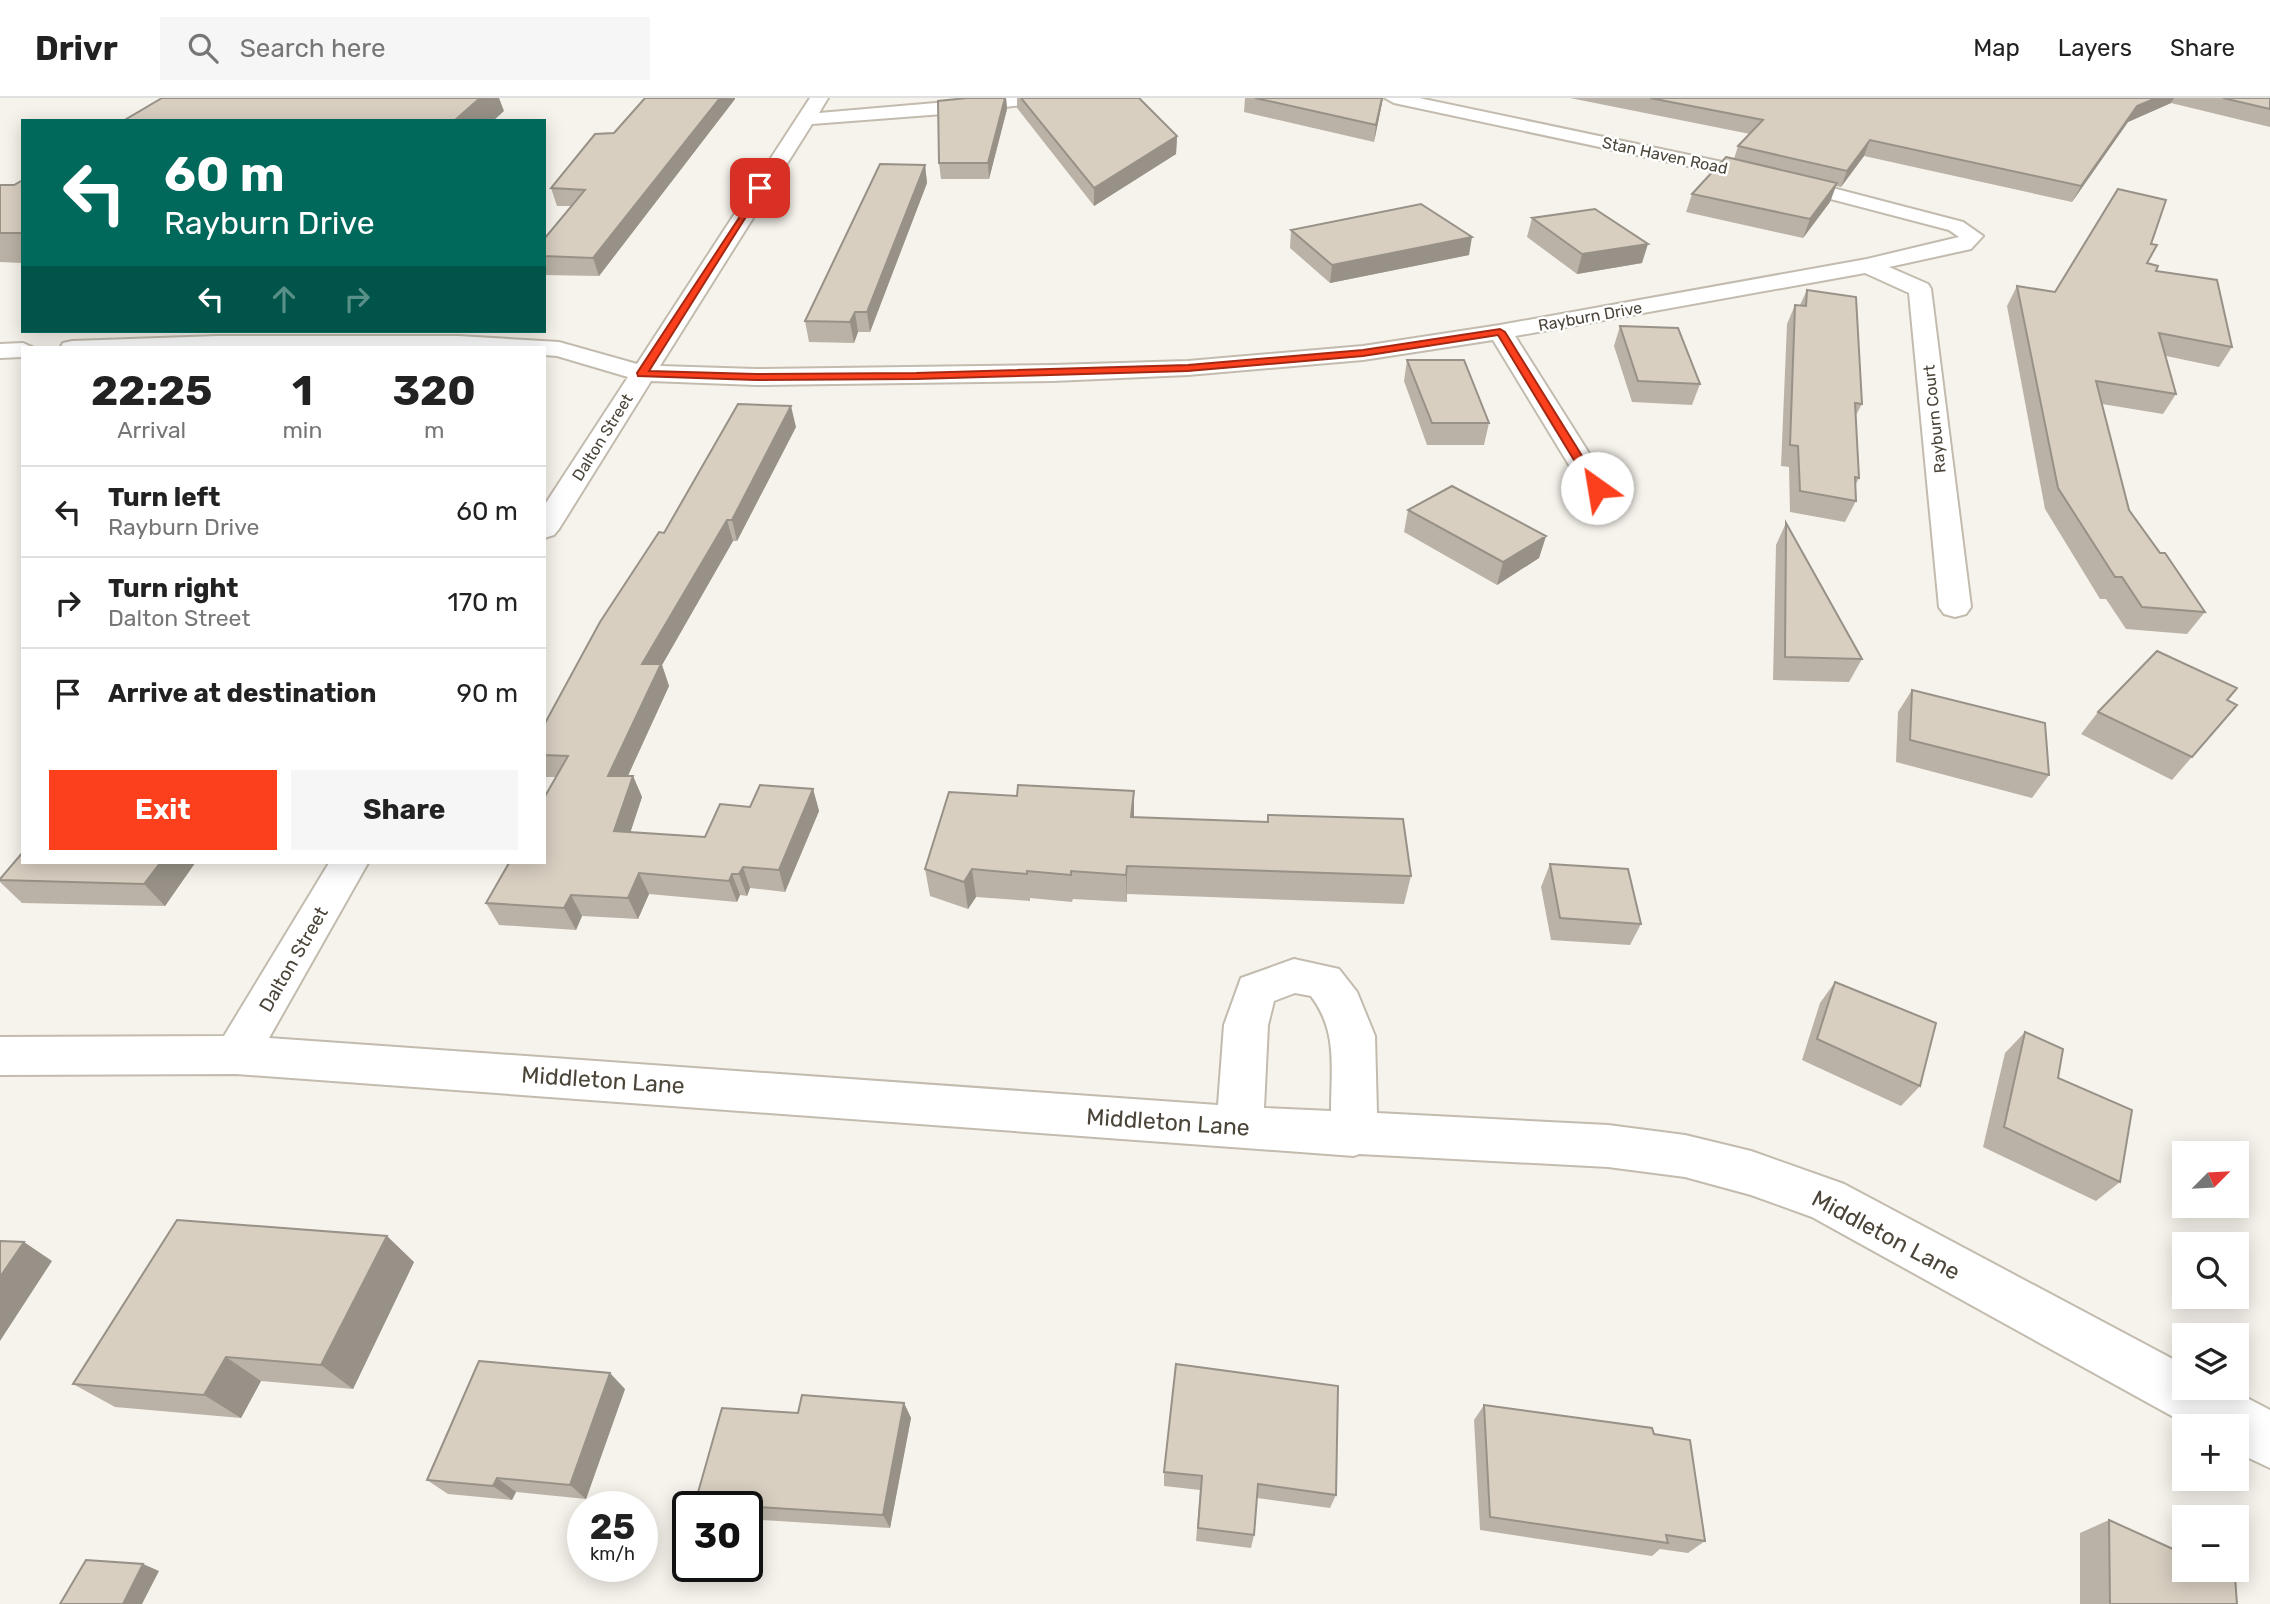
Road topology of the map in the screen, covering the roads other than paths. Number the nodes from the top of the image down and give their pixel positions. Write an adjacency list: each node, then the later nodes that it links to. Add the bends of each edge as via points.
1 (818, 98): 4 (street, Dalton Street)
2 (1041, 98): 4 (street)
3 (1394, 98): 5 (street, Stan Haven Road, via 1844,195 1956,226 1972,236 1963,244)
4 (804, 119): 13 (street, Dalton Street)
5 (1935, 251): 6 (street, Rayburn Drive)
6 (1867, 266): 7 (street, Rayburn Drive); 16 (street, Rayburn Court, via 1920,289)
7 (1500, 332): 13 (street, Rayburn Drive, via 1363,353 1188,368 903,376); 14 (street)
8 (145, 346): 9 (street, Rayburn Drive, via 328,341)
9 (531, 346)
10 (546, 349): 13 (street, Rayburn Drive)
11 (21, 350): 12 (street)
12 (0, 351)
13 (642, 373): 15 (street, Dalton Street)
14 (1597, 488)
15 (546, 526)
16 (1955, 607)
17 (348, 864): 18 (street, Dalton Street)
18 (236, 1055): 19 (street, Middleton Lane); 20 (street, Middleton Lane)
19 (0, 1056)
20 (1240, 1127): 21 (street, Middleton Lane); 21 (street, via 1247,1024 1256,990 1294,976 1324,981 1342,1004 1353,1036)
21 (1353, 1135): 22 (street, Middleton Lane, via 1608,1146 1685,1156 1751,1173 1827,1200)
22 (2270, 1440)

